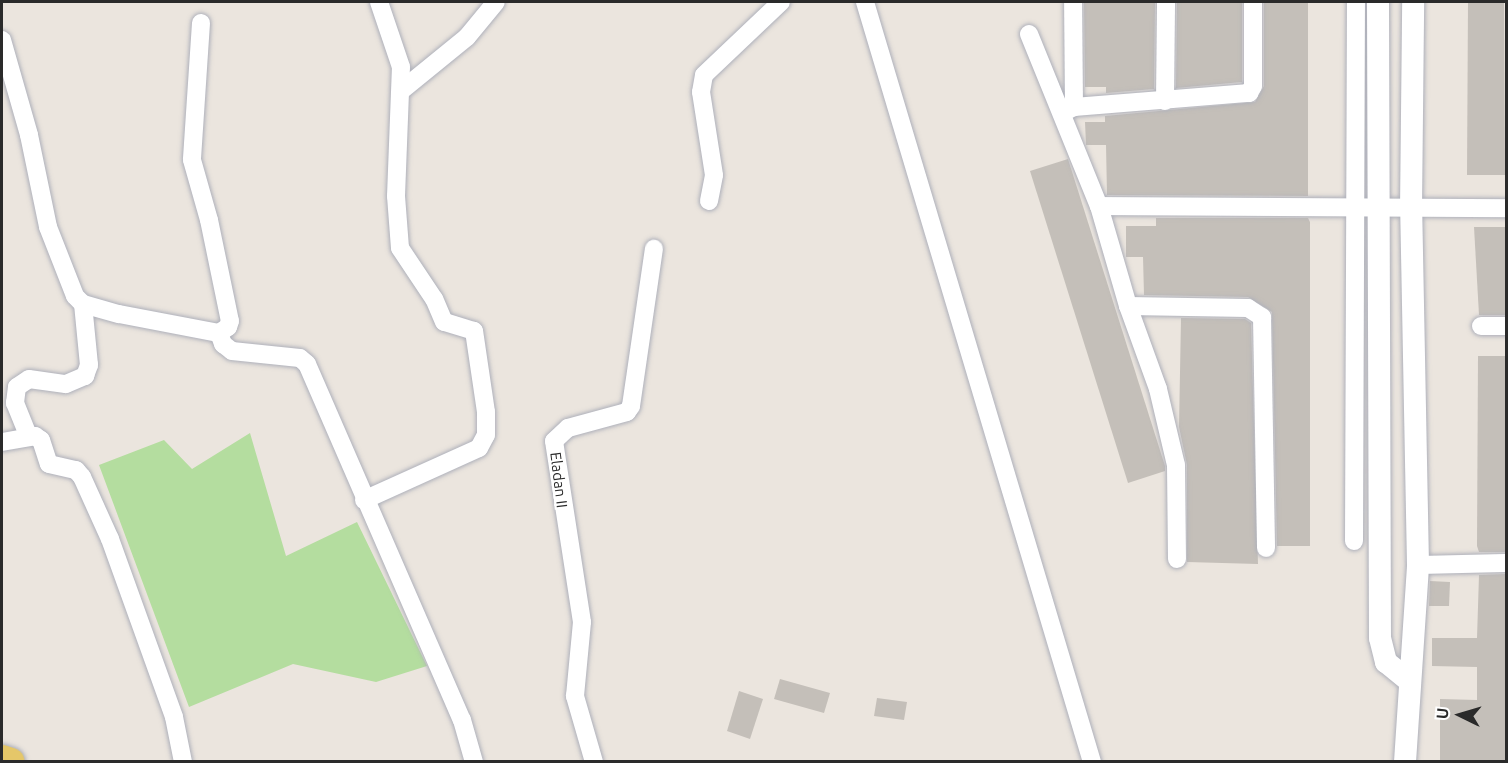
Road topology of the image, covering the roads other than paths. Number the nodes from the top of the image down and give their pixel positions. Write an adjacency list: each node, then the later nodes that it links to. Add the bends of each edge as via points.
1 (379, 2): 14 (street, via 400,67)
2 (495, 2): 14 (street, via 467,37)
3 (781, 2): 17 (street, via 704,75 701,92 714,175)
4 (865, 2): 42 (street)
5 (1074, 2): 16 (street)
6 (1166, 2): 15 (street)
7 (1253, 2): 15 (street, via 1253,86 1249,93)
8 (1356, 2): 19 (street)
9 (1378, 2): 19 (street)
10 (1413, 2): 21 (street)
11 (201, 23): 27 (street, via 192,160 230,321)
12 (1029, 34): 16 (street)
13 (2, 40): 23 (street, via 29,135 48,226 75,296)
14 (402, 90): 30 (street, via 396,196 400,248 434,299 444,322 470,328 477,337 486,435 483,445 472,452)
15 (1165, 101): 16 (street)
16 (1067, 110): 18 (street)
17 (709, 201)
18 (1100, 206): 19 (street); 24 (street)
19 (1366, 206): 21 (street); 31 (street); 36 (street, via 1380,638 1386,662)
20 (1506, 208): 21 (street)
21 (1411, 209): 35 (street)
22 (654, 249): 41 (street, Eladan II, via 631,406 627,412 568,428 554,441 582,622 575,696)
23 (83, 304): 27 (street); 28 (street, via 89,365 85,376 66,384 29,379 17,387 15,403)
24 (1128, 306): 32 (street, via 1248,308 1262,317); 33 (street, via 1171,436 1176,465)
25 (1481, 326): 26 (street)
26 (1506, 326)
27 (219, 333): 30 (street, via 223,344 232,351 300,358 307,364)
28 (28, 435): 29 (street); 39 (street, via 41,440 49,464 76,470 82,477 110,539 174,717)
29 (2, 442)
30 (364, 500): 40 (street, via 462,720)
31 (1354, 541)
32 (1266, 548)
33 (1177, 559)
34 (1506, 563): 35 (street)
35 (1418, 565): 36 (street, via 1415,641)
36 (1408, 680): 43 (street)
37 (2, 759): 38 (main road)
38 (11, 762)
39 (183, 762)
40 (474, 762)
41 (594, 762)
42 (1092, 762)
43 (1405, 762)

